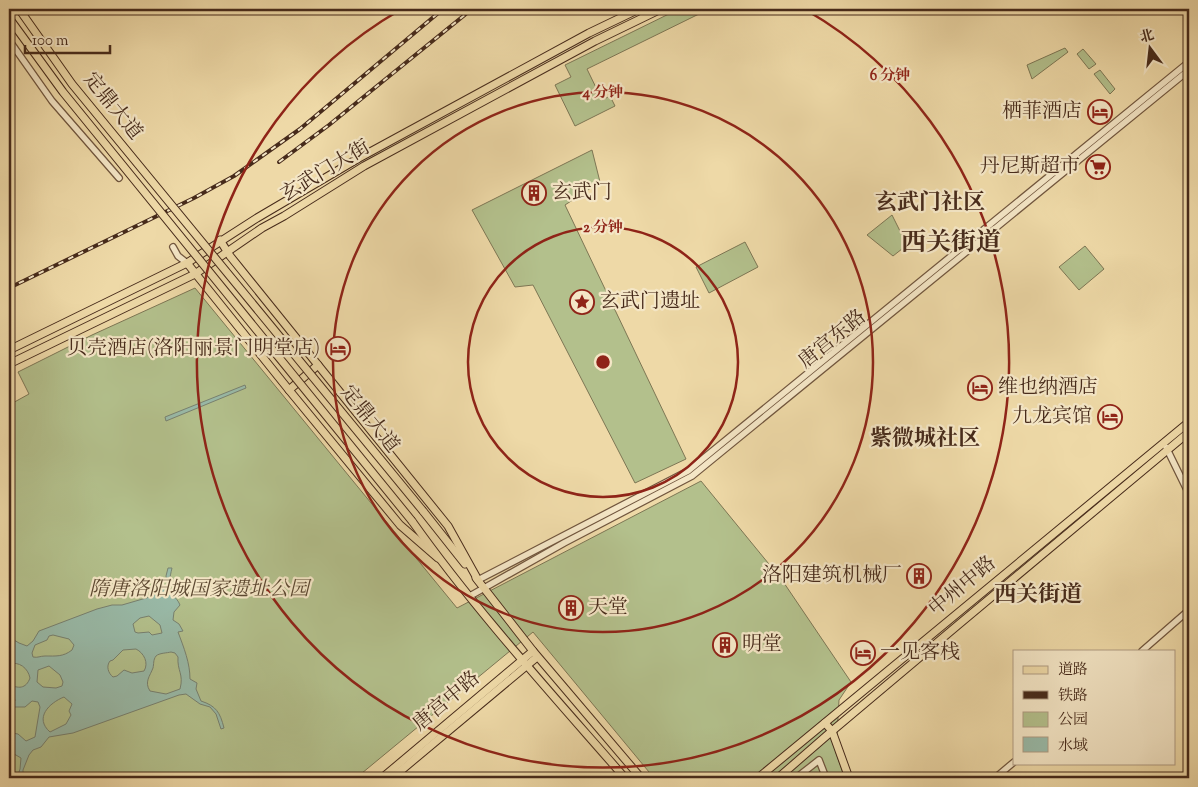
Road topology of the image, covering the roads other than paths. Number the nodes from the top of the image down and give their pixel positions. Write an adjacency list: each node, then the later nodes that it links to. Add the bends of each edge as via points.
1 (19, 9): 24 (main road, 定鼎大道, bridge, via 72,84)
2 (639, 9): 9 (main road, 玄武门大街, via 359,158)
3 (661, 9): 11 (main road, 玄武门大街, via 595,41 364,166)
4 (9, 18): 25 (main road, 定鼎大道, bridge, via 63,92)
5 (9, 40): 8 (street, via 52,101)
6 (1189, 62): 28 (street, 唐宫东路, via 688,471)
7 (1189, 70): 29 (street, 唐宫东路, via 692,476)
8 (119, 178)
9 (220, 240): 11 (main road); 12 (main road, 玄武门大街)
10 (173, 247): 12 (street)
11 (226, 251): 13 (main road, 玄武门大街); 16 (main road)
12 (187, 263): 13 (main road); 14 (main road, 玄武门大街)
13 (194, 274): 15 (main road, 玄武门大街); 17 (main road)
14 (9, 350)
15 (9, 364)
16 (318, 365): 17 (main road); 23 (main road)
17 (289, 390): 26 (main road)
18 (1189, 422): 20 (main road, 中州中路)
19 (1189, 432): 21 (main road, 中州中路)
20 (1164, 442): 21 (street); 35 (main road, 中州中路)
21 (1167, 450): 22 (street); 36 (main road, 中州中路)
22 (1189, 494)
23 (430, 503): 24 (main road, via 432,511); 28 (main road, via 448,526)
24 (423, 511): 28 (main road, 定鼎大道)
25 (412, 521): 26 (main road, via 413,528); 27 (main road, 定鼎大道)
26 (405, 529): 27 (main road)
27 (438, 558): 30 (main road, 定鼎大道)
28 (478, 580): 29 (main road, 定鼎大道)
29 (484, 588): 30 (street, 唐宫东路); 33 (main road, 定鼎大道)
30 (470, 596): 34 (main road, 定鼎大道)
31 (1189, 610): 32 (street)
32 (1143, 650)
33 (535, 654): 34 (main road, 唐宫中路); 41 (main road, 定鼎大道)
34 (525, 663): 38 (main road, 唐宫中路); 39 (main road, 唐宫中路); 40 (main road, 定鼎大道)
35 (825, 723): 36 (main road); 42 (main road, 中州中路)
36 (832, 731): 43 (main road, 中州中路); 46 (main road)
37 (1013, 763): 47 (street)
38 (382, 778)
39 (392, 778)
40 (625, 778)
41 (641, 778)
42 (758, 778)
43 (778, 778)
44 (796, 778): 45 (street, via 819,760)
45 (826, 778)
46 (849, 778)
47 (995, 778)

